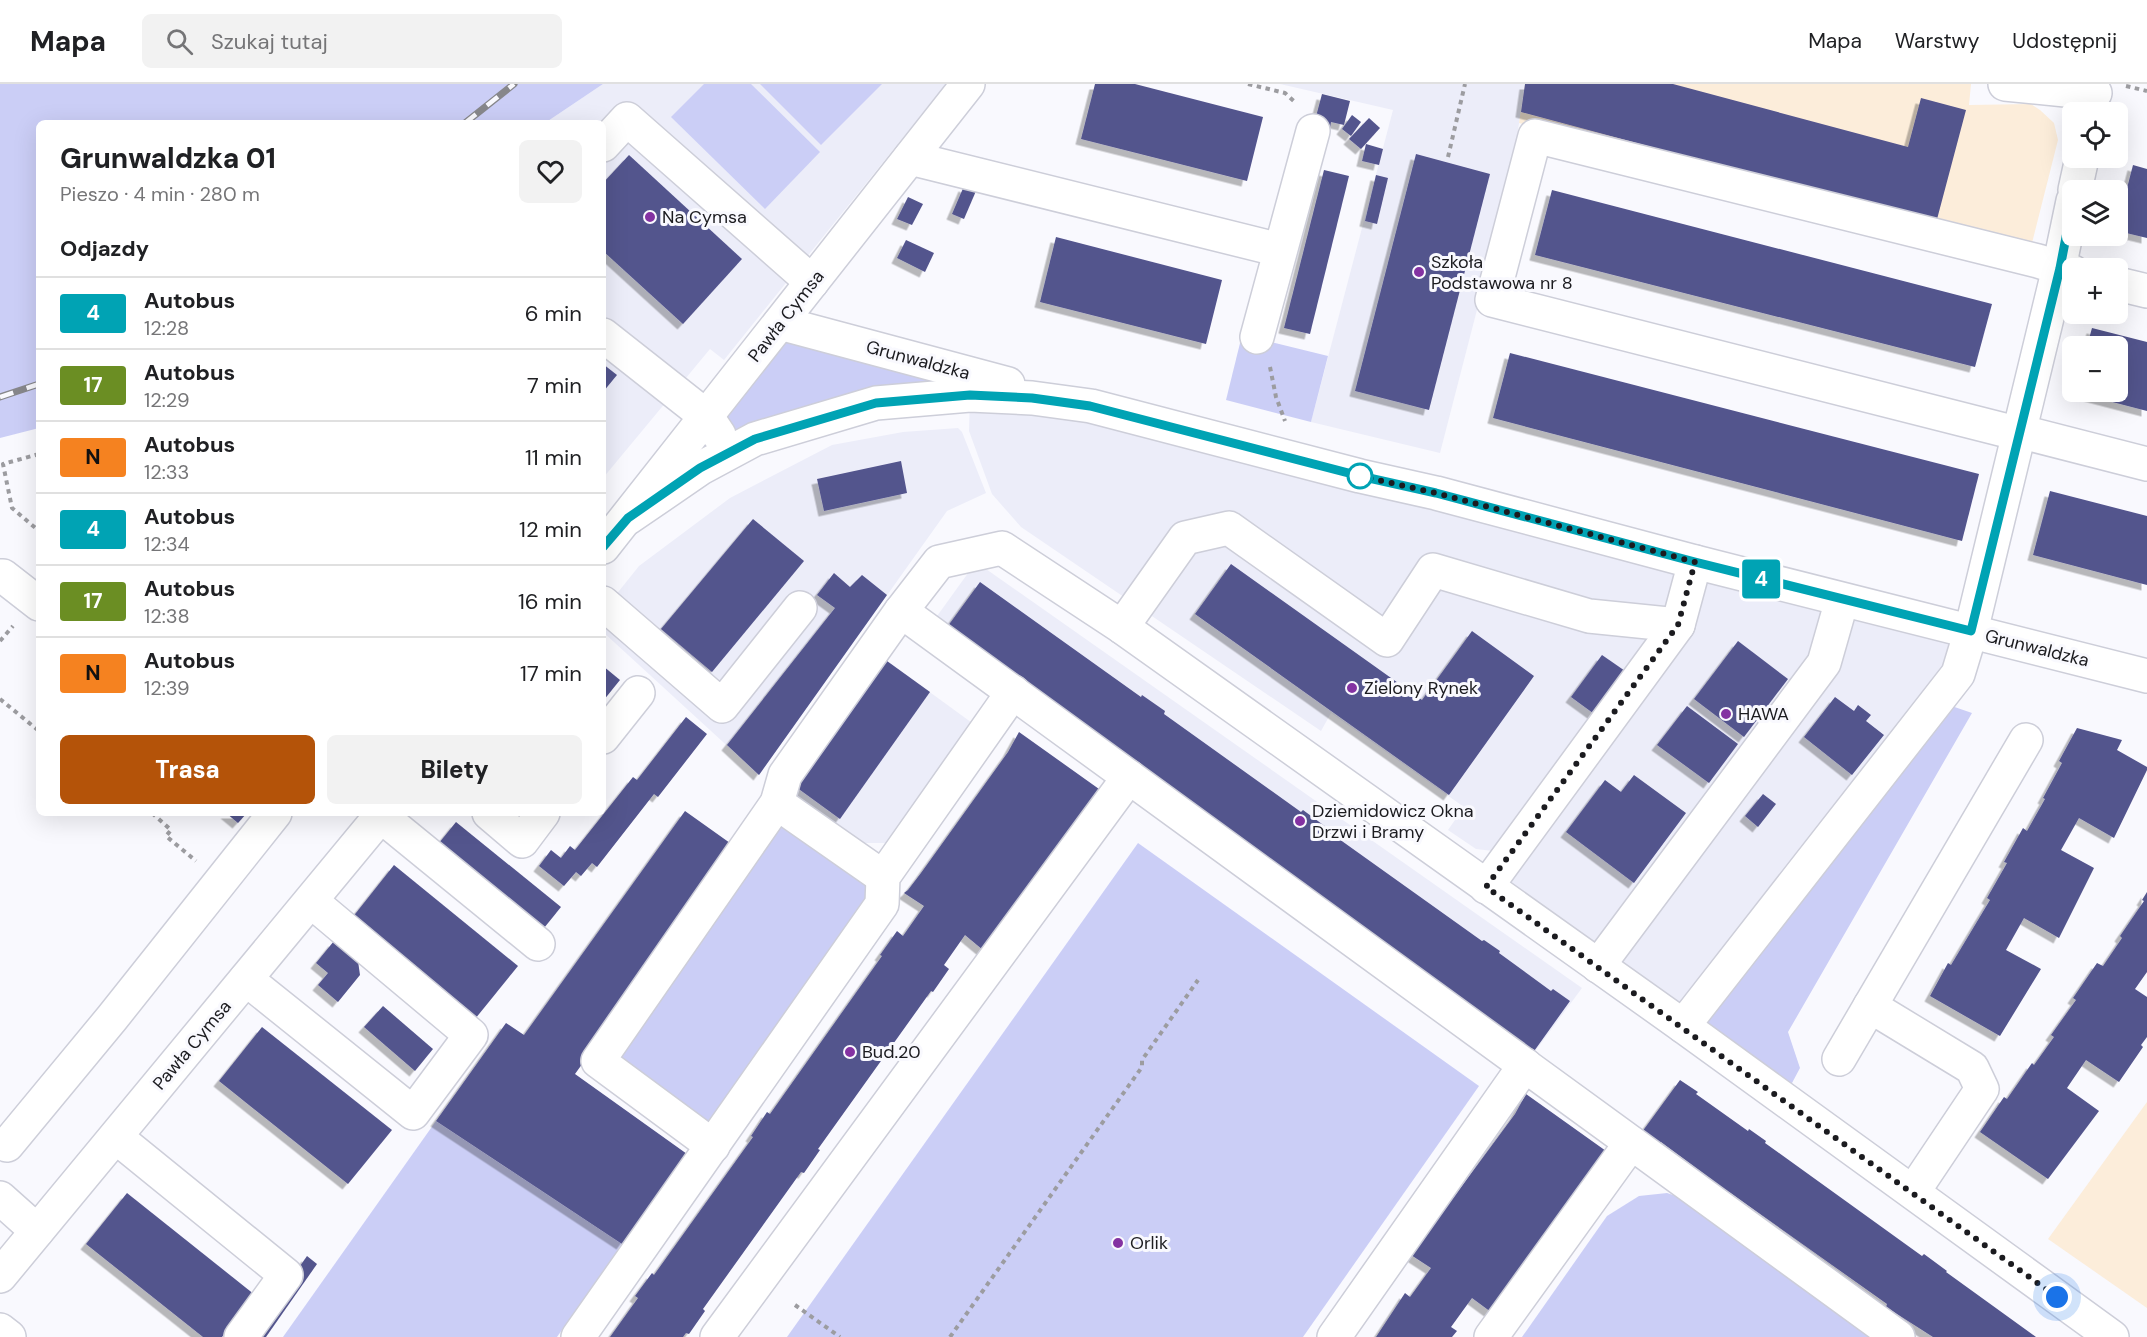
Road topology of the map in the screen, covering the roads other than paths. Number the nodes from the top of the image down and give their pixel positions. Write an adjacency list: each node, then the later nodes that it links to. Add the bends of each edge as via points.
1 (968, 84): 6 (street, Pawła Cymsa)
2 (2005, 84): 3 (street)
3 (2100, 93)
4 (1313, 131): 7 (street)
5 (606, 142): 9 (street, via 627,119)
6 (910, 158): 7 (street); 9 (street, Pawła Cymsa)
7 (1280, 250): 15 (street)
8 (2062, 269): 18 (street, via 1535,136 1492,300)
9 (812, 282): 13 (street, Pawła Cymsa)
10 (2062, 283): 18 (street)
11 (2128, 286): 12 (street)
12 (2147, 291)
13 (780, 323): 16 (street, Grunwaldzka); 17 (street, Pawła Cymsa)
14 (606, 337): 17 (street)
15 (1257, 337)
16 (1090, 406): 19 (street, Grunwaldzka, via 970,395 876,403 755,439); 23 (street, Grunwaldzka)
17 (707, 417): 19 (street); 21 (street, Pawła Cymsa)
18 (2018, 431): 20 (street); 32 (street)
19 (731, 452): 21 (street, Grunwaldzka, via 700,468)
20 (2147, 464)
21 (628, 518): 22 (street, Pawła Cymsa)
22 (606, 544)
23 (1695, 562): 25 (street, Grunwaldzka); 30 (street)
24 (0, 576): 26 (street)
25 (1842, 600): 32 (street, Grunwaldzka); 49 (street, via 1824,663)
26 (36, 602)
27 (606, 606): 28 (street, via 722,706)
28 (800, 608)
29 (902, 611): 31 (street, via 939,562 1002,548); 34 (street); 39 (street, via 785,775)
30 (1678, 625): 31 (street, via 1589,616 1433,570 1387,640 1229,528 1185,538); 46 (street)
31 (1122, 627): 46 (street)
32 (1971, 631): 33 (street, Grunwaldzka); 52 (street, via 1958,674)
33 (2147, 676)
34 (1013, 692): 38 (street); 45 (street)
35 (638, 693): 36 (street)
36 (606, 733)
37 (2026, 740): 51 (street)
38 (1129, 777): 54 (street); 67 (street)
39 (777, 803): 45 (street); 58 (street, via 598,1061)
40 (273, 816): 57 (street, via 112,1018)
41 (381, 816): 47 (street, Pawła Cymsa)
42 (383, 816): 48 (street)
43 (493, 816): 44 (street, via 522,841)
44 (541, 816)
45 (883, 877): 58 (street, via 882,904)
46 (1486, 887): 49 (street)
47 (311, 901): 50 (street, Pawła Cymsa); 50 (street, via 471,1035 413,1113)
48 (538, 944)
49 (1598, 966): 52 (street)
50 (246, 979): 55 (street, Pawła Cymsa)
51 (1870, 1006): 53 (street); 59 (street, via 1972,1068 1982,1089)
52 (1683, 1026): 59 (street)
53 (1839, 1059)
54 (1525, 1065): 56 (street); 68 (street)
55 (116, 1137): 61 (street, Pawła Cymsa); 65 (street, via 286,1275)
56 (1631, 1143): 69 (street); 70 (street)
57 (2, 1145)
58 (713, 1146): 66 (street)
59 (1913, 1192): 71 (street)
60 (0, 1198): 61 (street)
61 (37, 1231): 62 (street, Pawła Cymsa)
62 (0, 1276)
63 (0, 1330): 64 (street)
64 (9, 1337)
65 (241, 1337)
66 (578, 1337)
67 (717, 1337)
68 (1334, 1337)
69 (1491, 1337)
70 (1898, 1337)
71 (2112, 1337)

